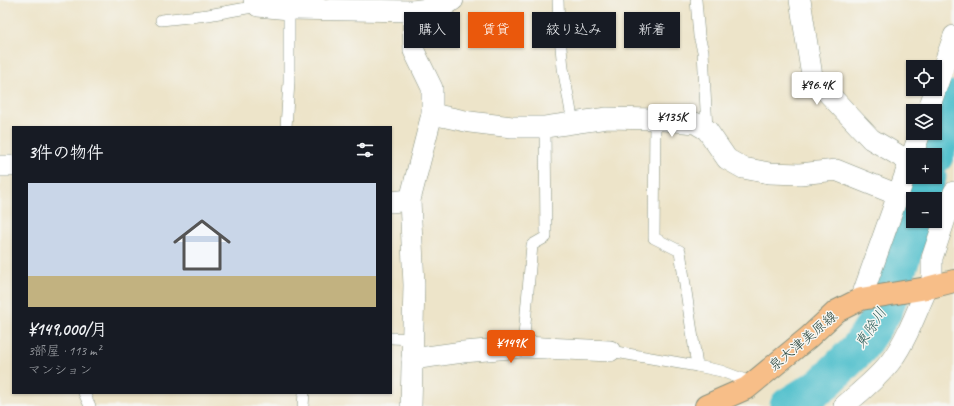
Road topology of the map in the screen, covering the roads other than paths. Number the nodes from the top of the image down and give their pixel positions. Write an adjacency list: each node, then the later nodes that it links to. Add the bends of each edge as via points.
1 (453, 0): 7 (street, via 443,7)
2 (558, 0): 13 (lane, via 563,68)
3 (696, 0): 16 (lane, via 699,36 703,50)
4 (800, 0): 17 (street, via 812,76 871,139)
5 (256, 3): 6 (street); 8 (lane, via 208,15)
6 (289, 9): 7 (street); 14 (lane)
7 (412, 11): 11 (street, via 414,51 432,88)
8 (161, 20)
9 (954, 36): 10 (street)
10 (930, 104)
11 (432, 114): 15 (street, via 512,127); 23 (street)
12 (655, 119): 13 (street, via 607,118); 16 (street, via 695,123); 31 (lane, via 654,238 680,251)
13 (574, 123): 15 (street)
14 (286, 126)
15 (545, 127): 28 (lane, via 546,237 532,245)
16 (707, 130): 22 (street, via 727,159 743,168 769,173 800,174 836,170)
17 (906, 160)
18 (0, 166): 19 (street)
19 (12, 166)
20 (906, 173): 22 (street)
21 (954, 192): 25 (street)
22 (898, 195): 26 (street)
23 (401, 201): 29 (street, via 414,285)
24 (954, 281): 25 (main road, 泉大津美原線)
25 (924, 289): 26 (main road, 泉大津美原線); 39 (street, via 906,336 891,360)
26 (865, 298): 32 (main road, 泉大津美原線, via 837,311)
27 (392, 339): 29 (lane)
28 (523, 346): 29 (street, via 463,352); 30 (street)
29 (412, 349): 37 (street)
30 (610, 351): 31 (lane)
31 (697, 366): 32 (lane, via 721,371)
32 (753, 383): 38 (main road, 泉大津美原線)
33 (84, 394): 35 (lane)
34 (304, 394): 36 (lane)
35 (90, 406)
36 (303, 406)
37 (411, 406)
38 (706, 406)
39 (844, 406)

